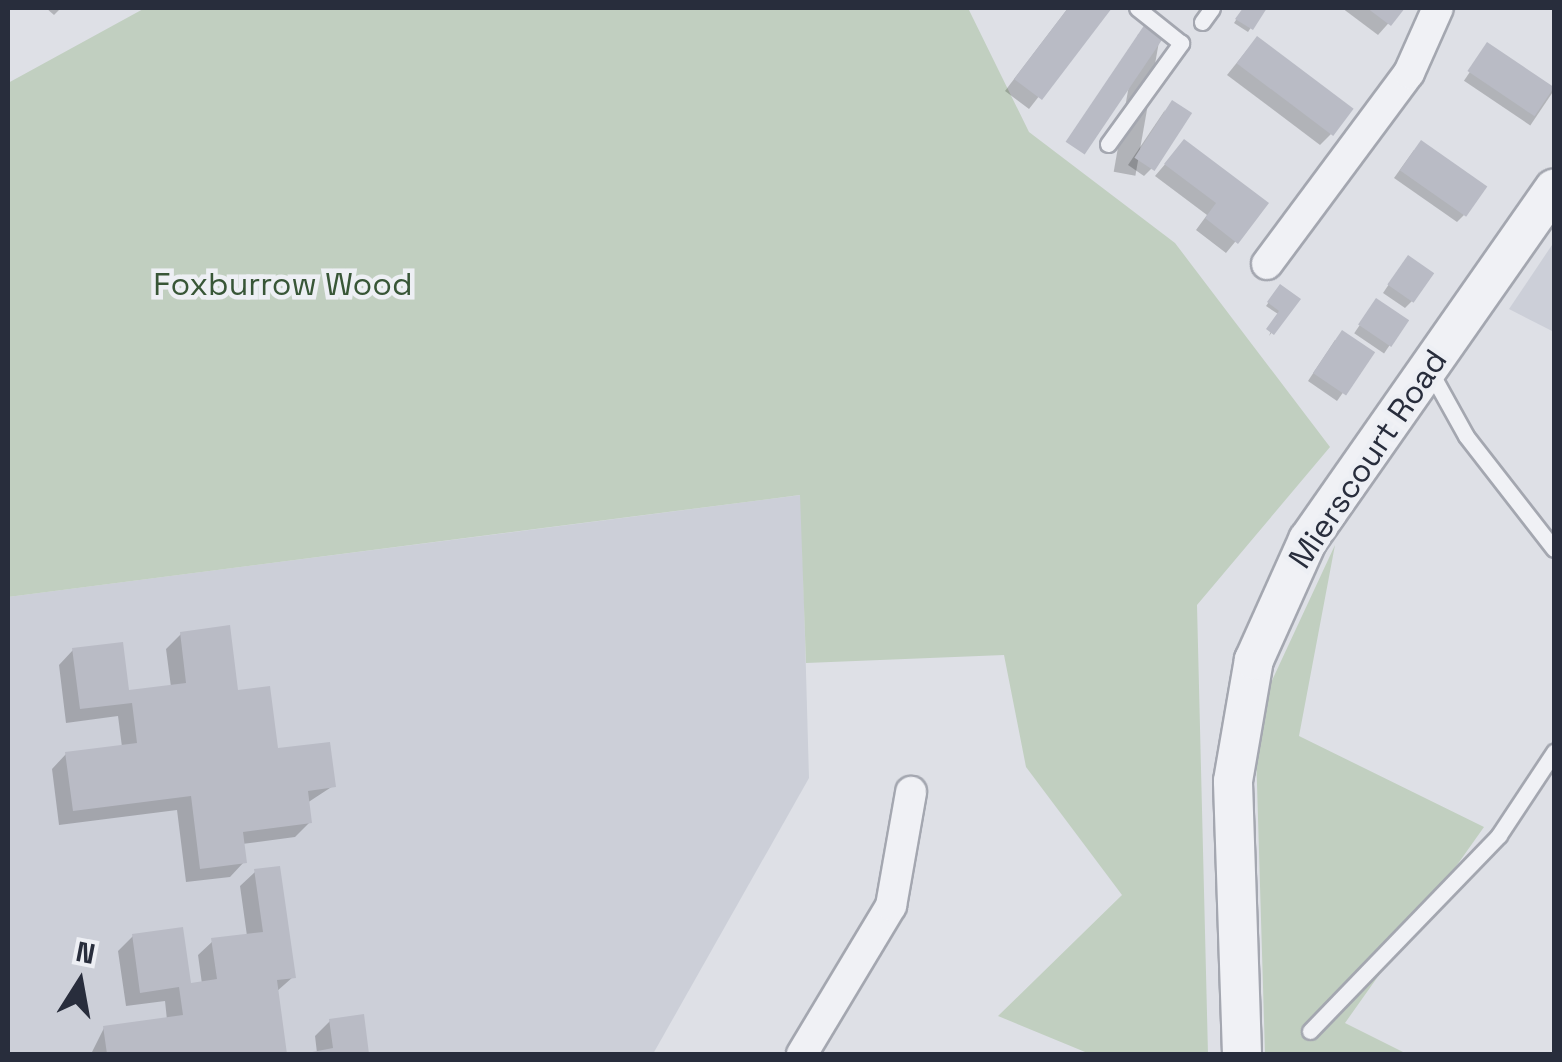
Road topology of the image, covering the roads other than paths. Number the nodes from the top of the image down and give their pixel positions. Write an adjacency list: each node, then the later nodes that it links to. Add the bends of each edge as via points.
1 (1136, 8): 5 (lane, via 1181,42)
2 (1212, 8): 4 (lane)
3 (1438, 8): 7 (street, via 1410,72)
4 (1202, 22)
5 (1108, 144)
6 (1554, 189): 8 (street, Mierscourt Road)
7 (1268, 264)
8 (1426, 370): 9 (lane); 14 (street, Mierscourt Road, via 1308,540 1254,660 1233,781)
9 (1554, 549)
10 (1554, 752): 12 (lane, via 1499,835)
11 (912, 792): 13 (street, via 892,906)
12 (1310, 1030)
13 (802, 1054)
14 (1242, 1054)

